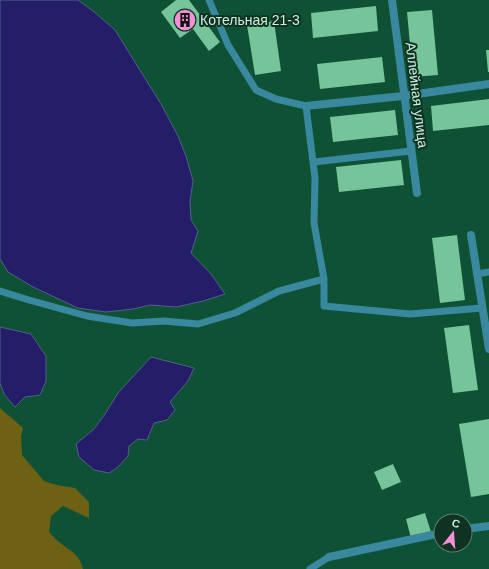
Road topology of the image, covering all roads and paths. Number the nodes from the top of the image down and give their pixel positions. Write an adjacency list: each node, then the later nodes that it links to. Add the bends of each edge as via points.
1 (209, 0): 5 (lane, via 228,45 256,90 276,99)
2 (392, 0): 4 (street, Аллейная улица)
3 (489, 84): 4 (street)
4 (403, 96): 5 (street); 6 (street, Аллейная улица)
5 (306, 106): 7 (lane)
6 (411, 152): 7 (lane); 8 (street, Аллейная улица)
7 (314, 162): 12 (lane, via 314,223)
8 (417, 194)
9 (471, 235): 11 (street)
10 (489, 272): 11 (lane)
11 (477, 274): 14 (street)
12 (324, 280): 13 (lane, via 279,291 235,313 198,324 164,321 132,323 87,316); 14 (lane, via 324,306 410,314)
13 (0, 291)
14 (482, 308): 15 (street)
15 (489, 349)
16 (489, 526): 17 (street)
17 (473, 528)
18 (433, 535): 19 (street)
19 (329, 556): 20 (lane)
20 (310, 569)

